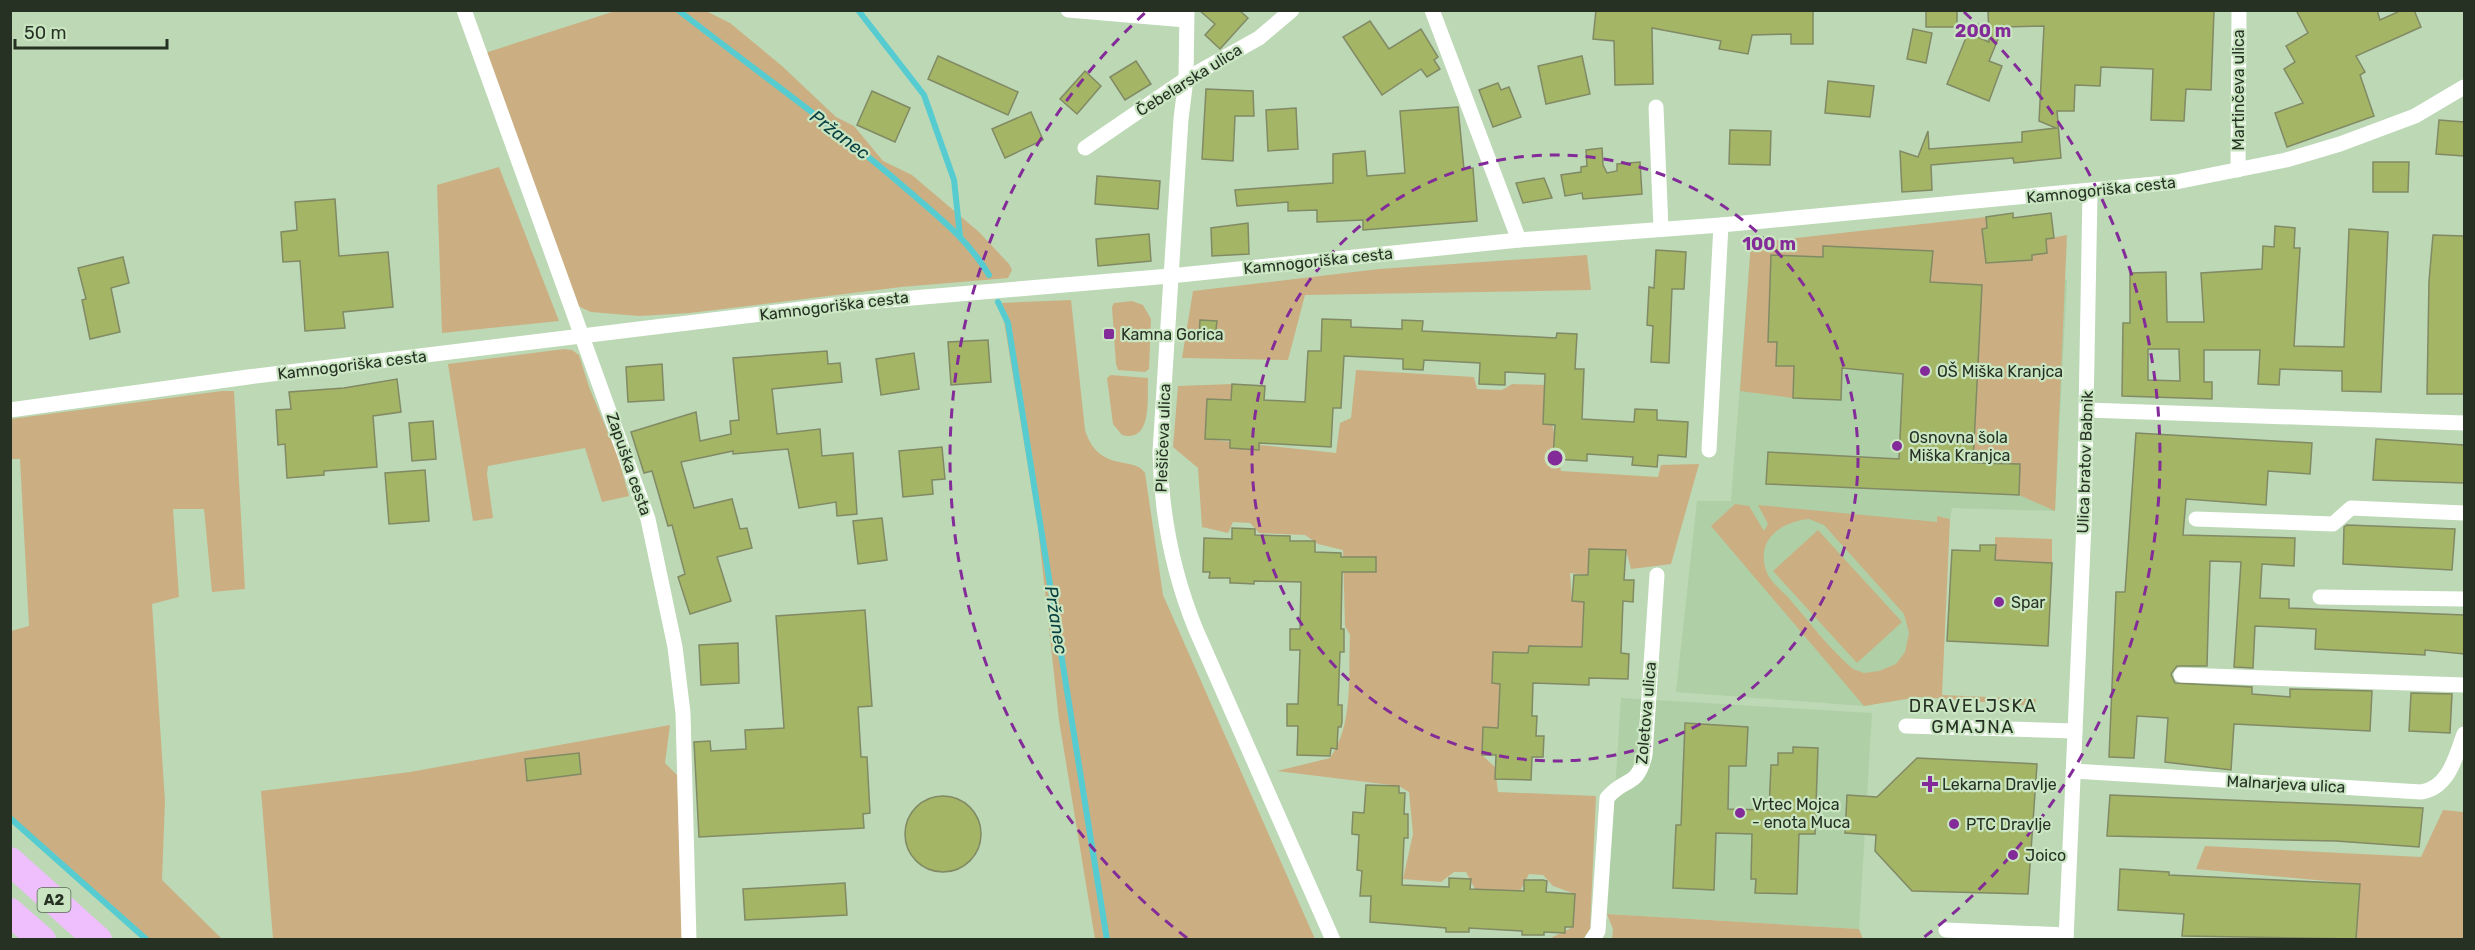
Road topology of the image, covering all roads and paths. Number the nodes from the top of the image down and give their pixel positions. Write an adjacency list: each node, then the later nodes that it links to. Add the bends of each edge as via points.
1 (464, 10): 17 (street, Zapuška cesta)
2 (1068, 10): 6 (street)
3 (1292, 10): 7 (street, Čebelarska ulica, via 1259,38)
4 (1432, 10): 15 (street)
5 (2239, 10): 11 (street, Martinčeva ulica)
6 (1186, 15): 7 (street, Plešičeva ulica)
7 (1186, 79): 10 (street, Čebelarska ulica); 16 (street, Plešičeva ulica)
8 (2464, 87): 11 (street, Kamnogoriška cesta, via 2415,116 2340,144)
9 (1656, 107): 14 (street)
10 (1085, 148)
11 (2238, 170): 12 (street, Kamnogoriška cesta, via 2176,183)
12 (2090, 192): 13 (street, Kamnogoriška cesta); 19 (street, Ulica bratov Babnik)
13 (1721, 225): 14 (street, Kamnogoriška cesta); 21 (street)
14 (1661, 229): 15 (street, Kamnogoriška cesta)
15 (1519, 240): 16 (street, Kamnogoriška cesta)
16 (1170, 276): 17 (street, Kamnogoriška cesta, via 965,292); 40 (street, Plešičeva ulica, via 1161,492 1180,591)
17 (583, 337): 18 (street, Kamnogoriška cesta); 39 (street, Zapuška cesta, via 648,519 675,647 683,713)
18 (10, 410)
19 (2087, 410): 20 (street); 30 (street, Ulica bratov Babnik)
20 (2464, 423)
21 (1709, 450)
22 (2464, 513): 23 (street, via 2351,508 2333,524)
23 (2196, 519)
24 (1657, 575): 41 (street, Zoletova ulica, via 1645,755 1634,781 1615,788 1607,798 1598,931)
25 (2320, 597): 26 (street)
26 (2464, 599)
27 (2181, 675): 28 (street)
28 (2464, 685)
29 (1906, 726): 30 (street)
30 (2075, 731): 32 (street, Ulica bratov Babnik)
31 (2464, 734): 32 (street, Malnarjeva ulica, via 2444,780 2421,792)
32 (2073, 771): 36 (street, Ulica bratov Babnik)
33 (10, 861): 38 (highway, A2)
34 (10, 912): 37 (highway, A2)
35 (1946, 930): 36 (street, Ulica bratov Babnik)
36 (2066, 937)
37 (42, 939)
38 (98, 939)
39 (688, 939)
40 (1333, 939)
41 (1592, 939)

